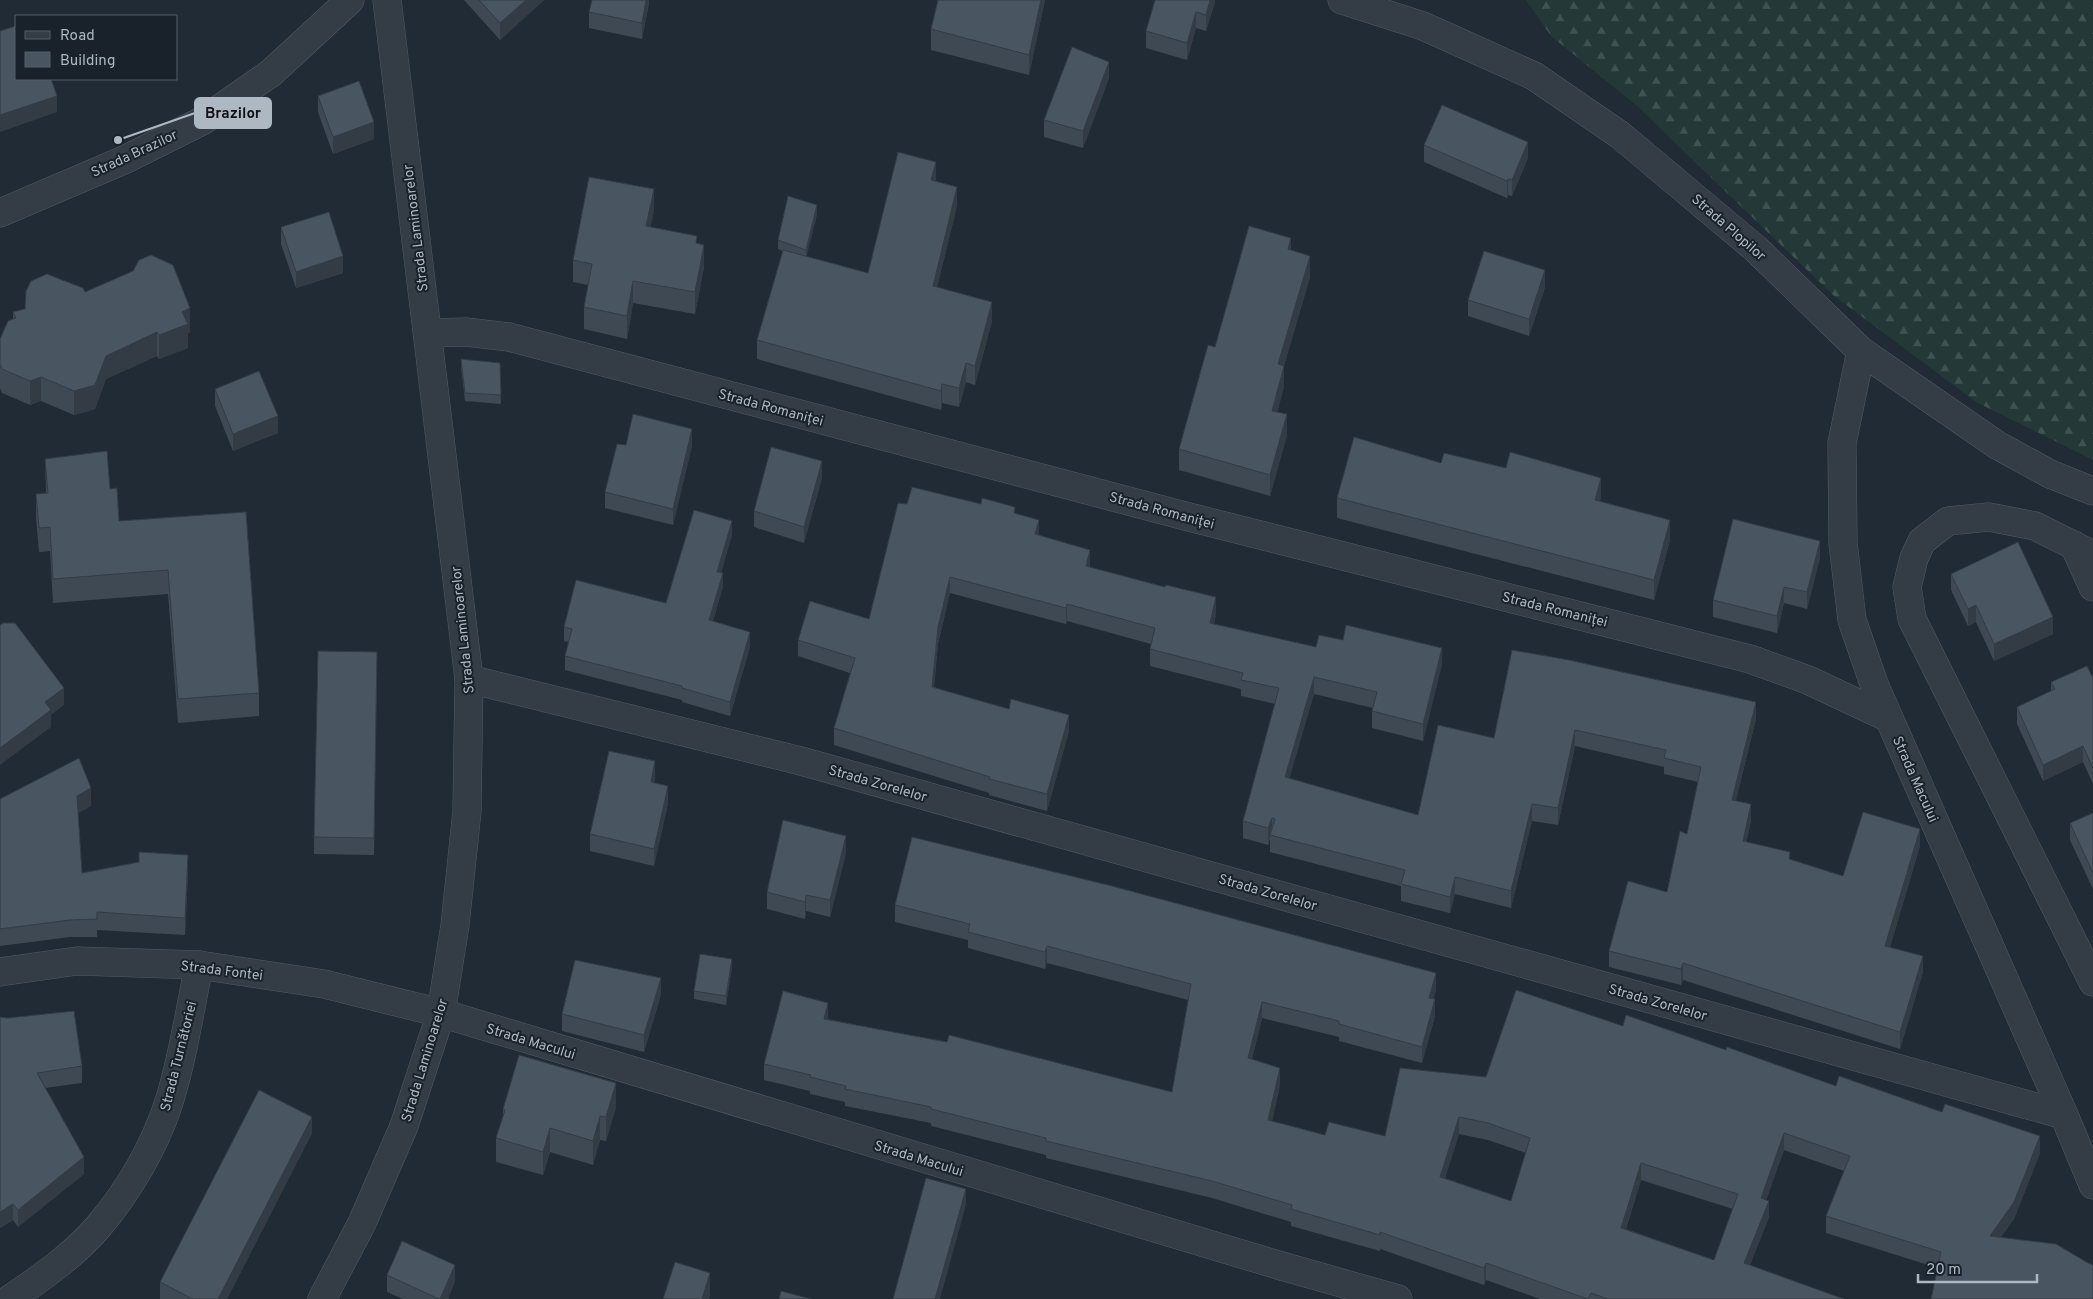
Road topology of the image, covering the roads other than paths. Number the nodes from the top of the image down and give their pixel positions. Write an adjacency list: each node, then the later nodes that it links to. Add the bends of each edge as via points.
1 (350, 0): 4 (street, Strada Brazilor, via 271,73 202,121 124,160)
2 (387, 0): 5 (street, Strada Laminoarelor)
3 (1342, 0): 6 (street, Strada Plopilor, via 1423,26 1534,76 1620,135 1756,249)
4 (0, 212)
5 (428, 333): 10 (street, Strada Laminoarelor); 11 (street, Strada Romaniței, via 466,332 509,338 1185,516 1750,659 1808,680)
6 (1861, 351): 7 (street, Strada Plopilor, via 1997,445 2050,474); 11 (street, Strada Macului, via 1842,443 1842,543 1852,620)
7 (2093, 491)
8 (2083, 550): 9 (street); 14 (street, via 2035,526 1989,517 1948,521 1922,541 1907,587 1912,619)
9 (2093, 587)
10 (469, 679): 15 (street, Strada Laminoarelor, via 467,811 455,925); 16 (street, Strada Zorelelor, via 800,761)
11 (1889, 718): 16 (street, Strada Macului)
12 (199, 965): 13 (street, Strada Fontei, via 77,961); 15 (street, Strada Fontei, via 324,984); 18 (street, Strada Turnătoriei, via 169,1103 141,1167 98,1227 51,1271)
13 (0, 972)
14 (2093, 982)
15 (441, 1013): 19 (street, Strada Laminoarelor, via 404,1126 362,1223); 20 (street, Strada Macului)
16 (2064, 1116): 17 (street, Strada Macului)
17 (2093, 1185)
18 (10, 1299)
19 (322, 1299)
20 (1398, 1299)

